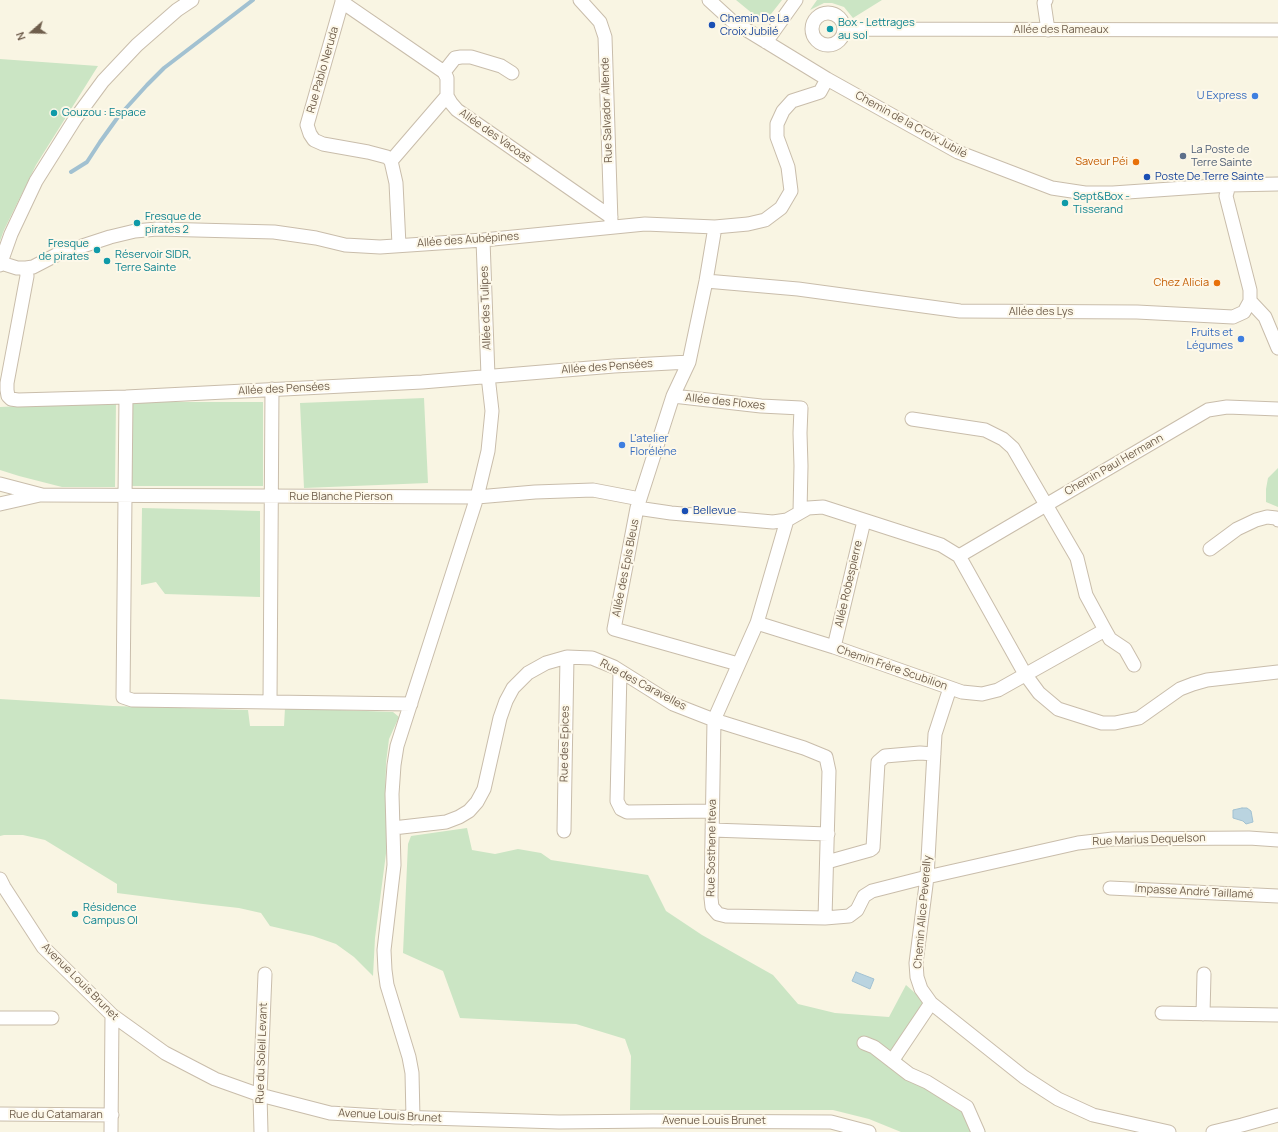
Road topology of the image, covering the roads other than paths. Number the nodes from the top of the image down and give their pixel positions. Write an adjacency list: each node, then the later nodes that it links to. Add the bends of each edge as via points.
1 (192, 0): 22 (street, via 137,45 103,81 75,119 33,187)
2 (580, 0): 18 (street, Rue Salvador Allende, via 600,22 605,37)
3 (709, 0): 10 (street, Chemin de la Croix Jubilé, via 732,21)
4 (796, 0): 10 (street)
5 (1046, 0): 8 (street, via 1044,3)
6 (342, 1): 11 (street); 15 (street, Rue Pablo Neruda, via 307,125 314,140 323,144 368,152)
7 (844, 29): 8 (street, Allée des Rameaux)
8 (1048, 30): 9 (street, Allée des Rameaux)
9 (1278, 30)
10 (766, 42): 13 (street, Chemin de la Croix Jubilé)
11 (444, 72): 12 (street, via 455,58 471,57 501,66); 14 (street, via 447,78)
12 (512, 73)
13 (827, 79): 17 (street, Chemin de la Croix Jubilé, via 958,152 1052,188 1084,194 1113,194); 19 (street, Allée des Aubépines, via 820,92 792,101 783,111 777,124 777,137 788,167 791,191 781,208 765,220)
14 (447, 96): 15 (street); 18 (street, Allée des Vacoas, via 457,110)
15 (391, 161): 21 (street, via 396,183)
16 (1278, 184): 17 (street, Chemin de la Croix Jubilé)
17 (1229, 185): 25 (street, via 1226,196 1250,290)
18 (611, 222): 19 (street, Allée des Aubépines); 20 (street, Allée des Aubépines)
19 (715, 227): 24 (street, Allée des Floxes)
20 (483, 240): 21 (street, Allée des Aubépines); 28 (street, Allée des Tulipes)
21 (399, 245): 23 (street, Allée des Aubépines, via 345,245 274,232 157,229 110,237 58,254)
22 (0, 264): 23 (street)
23 (26, 268): 31 (street, Allée des Pensées, via 27,276 6,390 8,396 18,400)
24 (706, 281): 25 (street, Allée des Lys, via 960,311 1138,312 1233,317 1244,312); 27 (street, Allée des Floxes)
25 (1250, 301): 26 (street, via 1265,317)
26 (1278, 348)
27 (689, 362): 28 (street, Allée des Pensées); 30 (street, Allée des Floxes)
28 (488, 376): 29 (street, Allée des Pensées, via 422,382); 38 (street, Allée des Tulipes, via 492,411 488,451)
29 (272, 389): 31 (street, Allée des Pensées); 37 (street)
30 (673, 396): 39 (street, Allée des Epis Bleus); 42 (street, Allée des Floxes, via 801,408)
31 (126, 397): 36 (street)
32 (1278, 409): 41 (street, Chemin Paul Hermann, via 1227,407 1208,410)
33 (912, 419): 41 (street, via 985,430 1004,439 1013,448)
34 (0, 484): 35 (street, Rue Blanche Pierson)
35 (42, 495): 36 (street, Rue Blanche Pierson); 40 (street, Rue Blanche Pierson)
36 (125, 496): 37 (street, Rue Blanche Pierson); 58 (street, via 123,697 132,700)
37 (272, 497): 38 (street, Rue Blanche Pierson); 58 (street)
38 (477, 498): 39 (street, Rue Blanche Pierson, via 593,490); 59 (street, Allée des Tulipes)
39 (639, 503): 43 (street, Rue Blanche Pierson, via 671,513 773,522); 52 (street, Allée des Epis Bleus, via 614,629)
40 (0, 504)
41 (1045, 505): 47 (street, Chemin Paul Hermann); 49 (street, via 1077,558 1086,595)
42 (800, 512): 43 (street); 45 (street, via 808,508 823,507)
43 (787, 520): 48 (street)
44 (1278, 520): 46 (street, via 1267,517 1256,520 1237,529)
45 (864, 521): 47 (street, via 941,545); 50 (street, Allée Robespierre)
46 (1210, 549)
47 (958, 556): 56 (street)
48 (757, 623): 50 (street, Chemin Frère Scubilion); 52 (street)
49 (1105, 630): 53 (street, via 1110,638 1125,649); 56 (street, Chemin Frère Scubilion)
50 (834, 648): 57 (street, Chemin Frère Scubilion)
51 (567, 657): 54 (street, Rue des Caravelles, via 592,658); 63 (street, Rue des Caravelles, via 528,672 513,688 500,718 484,789 469,811 446,822); 65 (street, Rue des Epices)
52 (738, 664): 60 (street)
53 (1134, 665)
54 (620, 671): 60 (street, Rue des Caravelles, via 673,704); 62 (street, via 617,801 621,808 627,812)
55 (1278, 672): 56 (street, via 1207,680 1193,684 1180,689 1139,718 1115,723 1102,723 1058,709 1039,693)
56 (1025, 674): 57 (street, Chemin Frère Scubilion, via 998,690 982,694)
57 (950, 688): 61 (street, Chemin Alice Peverelly, via 935,734)
58 (270, 702): 59 (street)
59 (411, 704): 63 (street, Allée des Tulipes, via 397,746 394,765)
60 (714, 720): 62 (street, Rue Sosthene Iteva); 66 (street, Rue des Caravelles, via 826,757 829,771)
61 (934, 754): 68 (street, via 885,756 878,762 873,848); 69 (street, Chemin Alice Peverelly)
62 (712, 811): 64 (street, Rue Sosthene Iteva)
63 (393, 828): 89 (street, Allée des Tulipes, via 394,865 384,950 385,970 387,985 409,1057)
64 (712, 830): 66 (street); 73 (street, Rue Sosthene Iteva, via 711,898 712,907 718,914)
65 (564, 831)
66 (828, 834): 68 (street, Rue des Caravelles)
67 (1278, 840): 69 (street, Rue Marius Dequelson, via 1113,839 1078,843)
68 (828, 862): 73 (street, Rue des Caravelles)
69 (927, 877): 73 (street, Rue Marius Dequelson, via 868,893 861,900 857,910 849,916); 76 (street, Chemin Alice Peverelly, via 916,963 921,989)
70 (1, 885): 79 (street, Avenue Louis Brunet, via 43,947)
71 (1110, 888): 72 (street, Impasse André Taillamé)
72 (1278, 896)
73 (825, 918)
74 (265, 974): 85 (street, Rue du Soleil Levant)
75 (1204, 974): 78 (street)
76 (931, 1004): 84 (street); 96 (street, Chemin Alice Peverelly, via 1024,1078 1058,1100 1093,1115)
77 (1162, 1013): 78 (street)
78 (1203, 1014): 80 (street)
79 (112, 1015): 85 (street, Avenue Louis Brunet, via 165,1053 215,1079); 87 (street)
80 (1278, 1016)
81 (0, 1018): 82 (street)
82 (52, 1018)
83 (864, 1043): 84 (street, via 874,1047)
84 (892, 1061): 95 (street, via 908,1074 927,1082 967,1107)
85 (260, 1095): 89 (street, Avenue Louis Brunet, via 330,1113); 94 (street, Rue du Soleil Levant)
86 (0, 1114): 87 (street, Rue du Catamaran)
87 (112, 1115): 93 (street)
88 (1278, 1115): 97 (street)
89 (413, 1118): 91 (street, Avenue Louis Brunet)
90 (653, 1126): 91 (street, Avenue Louis Brunet); 92 (street, Avenue Louis Brunet, via 831,1122)
91 (559, 1127)
92 (864, 1131)
93 (111, 1132)
94 (261, 1132)
95 (978, 1132)
96 (1169, 1132)
97 (1213, 1132)

